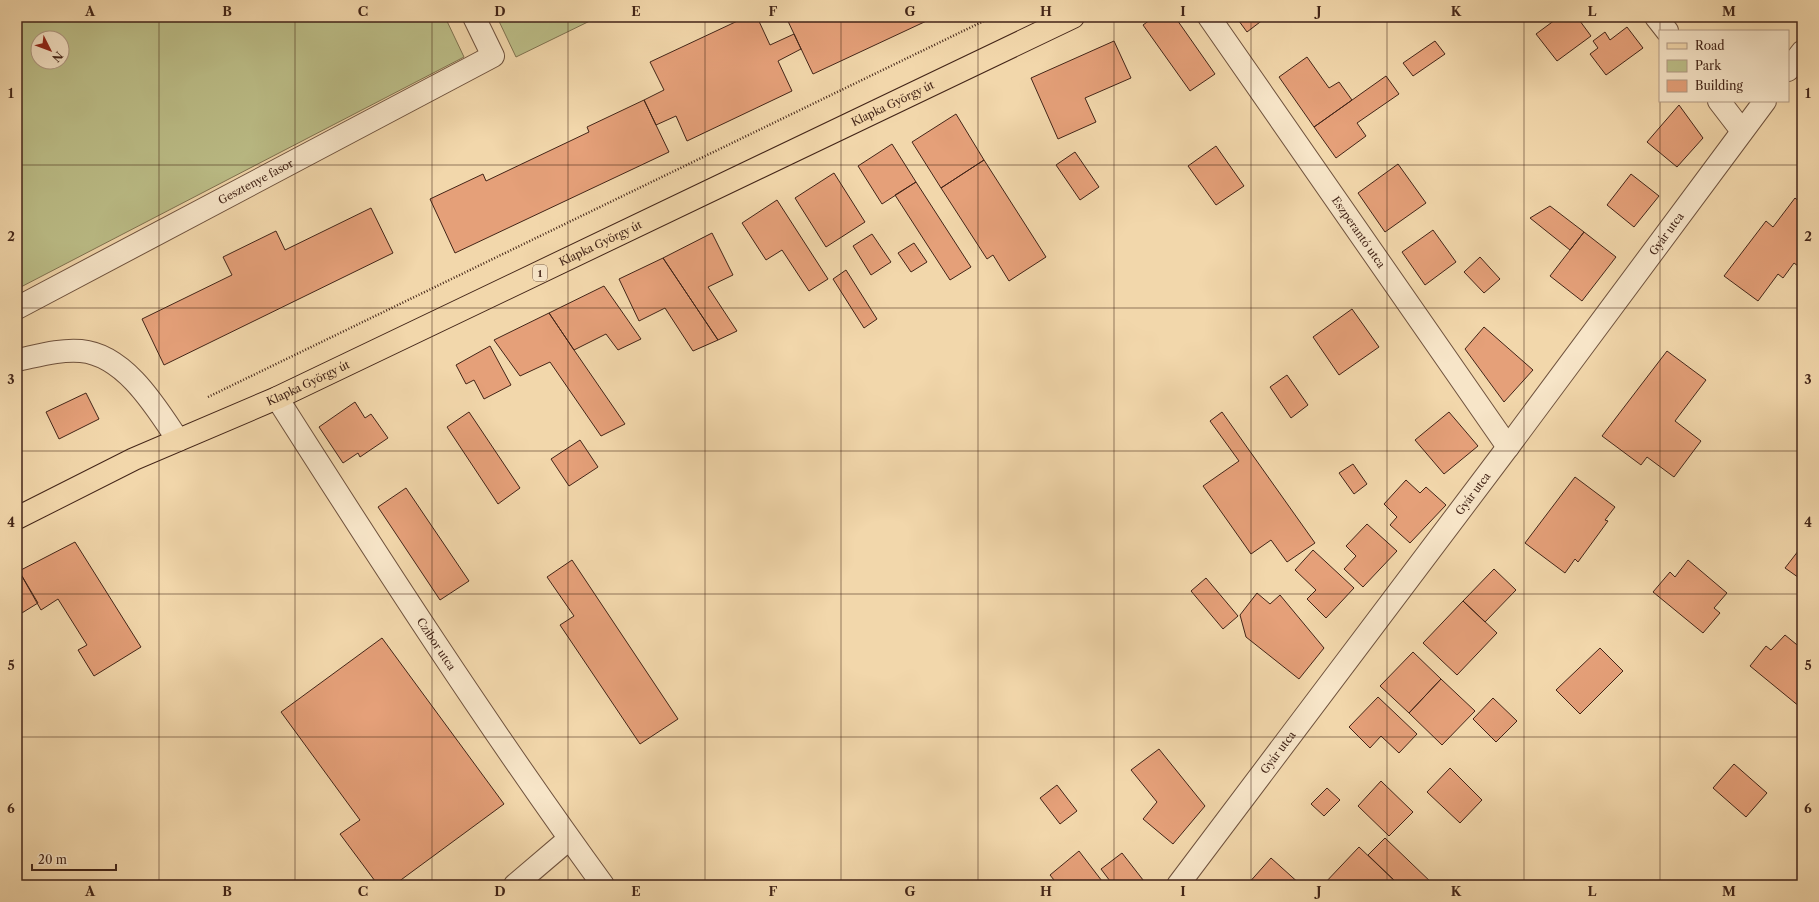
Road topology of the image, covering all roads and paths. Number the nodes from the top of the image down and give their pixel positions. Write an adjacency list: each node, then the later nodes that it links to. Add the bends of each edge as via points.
1 (474, 17): 12 (street, Gesztenye fasor, via 494,56)
2 (992, 17): 14 (path)
3 (1209, 17): 17 (street, Eszperantó utca)
4 (1656, 17): 6 (street)
5 (1065, 19): 15 (main road, Klapka György út / 1)
6 (1666, 30)
7 (1802, 52): 8 (street)
8 (1789, 69)
9 (1720, 102): 11 (street)
10 (1764, 102): 11 (street, Gyár utca)
11 (1742, 131): 17 (street, Gyár utca)
12 (17, 308)
13 (17, 360): 16 (street, via 67,351 81,351 106,359 128,374)
14 (207, 398)
15 (277, 398): 16 (main road, Klapka György út / 1); 19 (street, Czibor utca, via 382,564)
16 (178, 440): 18 (main road, Klapka György út / 1, via 134,458)
17 (1508, 447): 22 (street, Gyár utca)
18 (17, 518)
19 (569, 839): 20 (street); 21 (street, Czibor utca)
20 (515, 885)
21 (603, 885)
22 (1178, 885)

